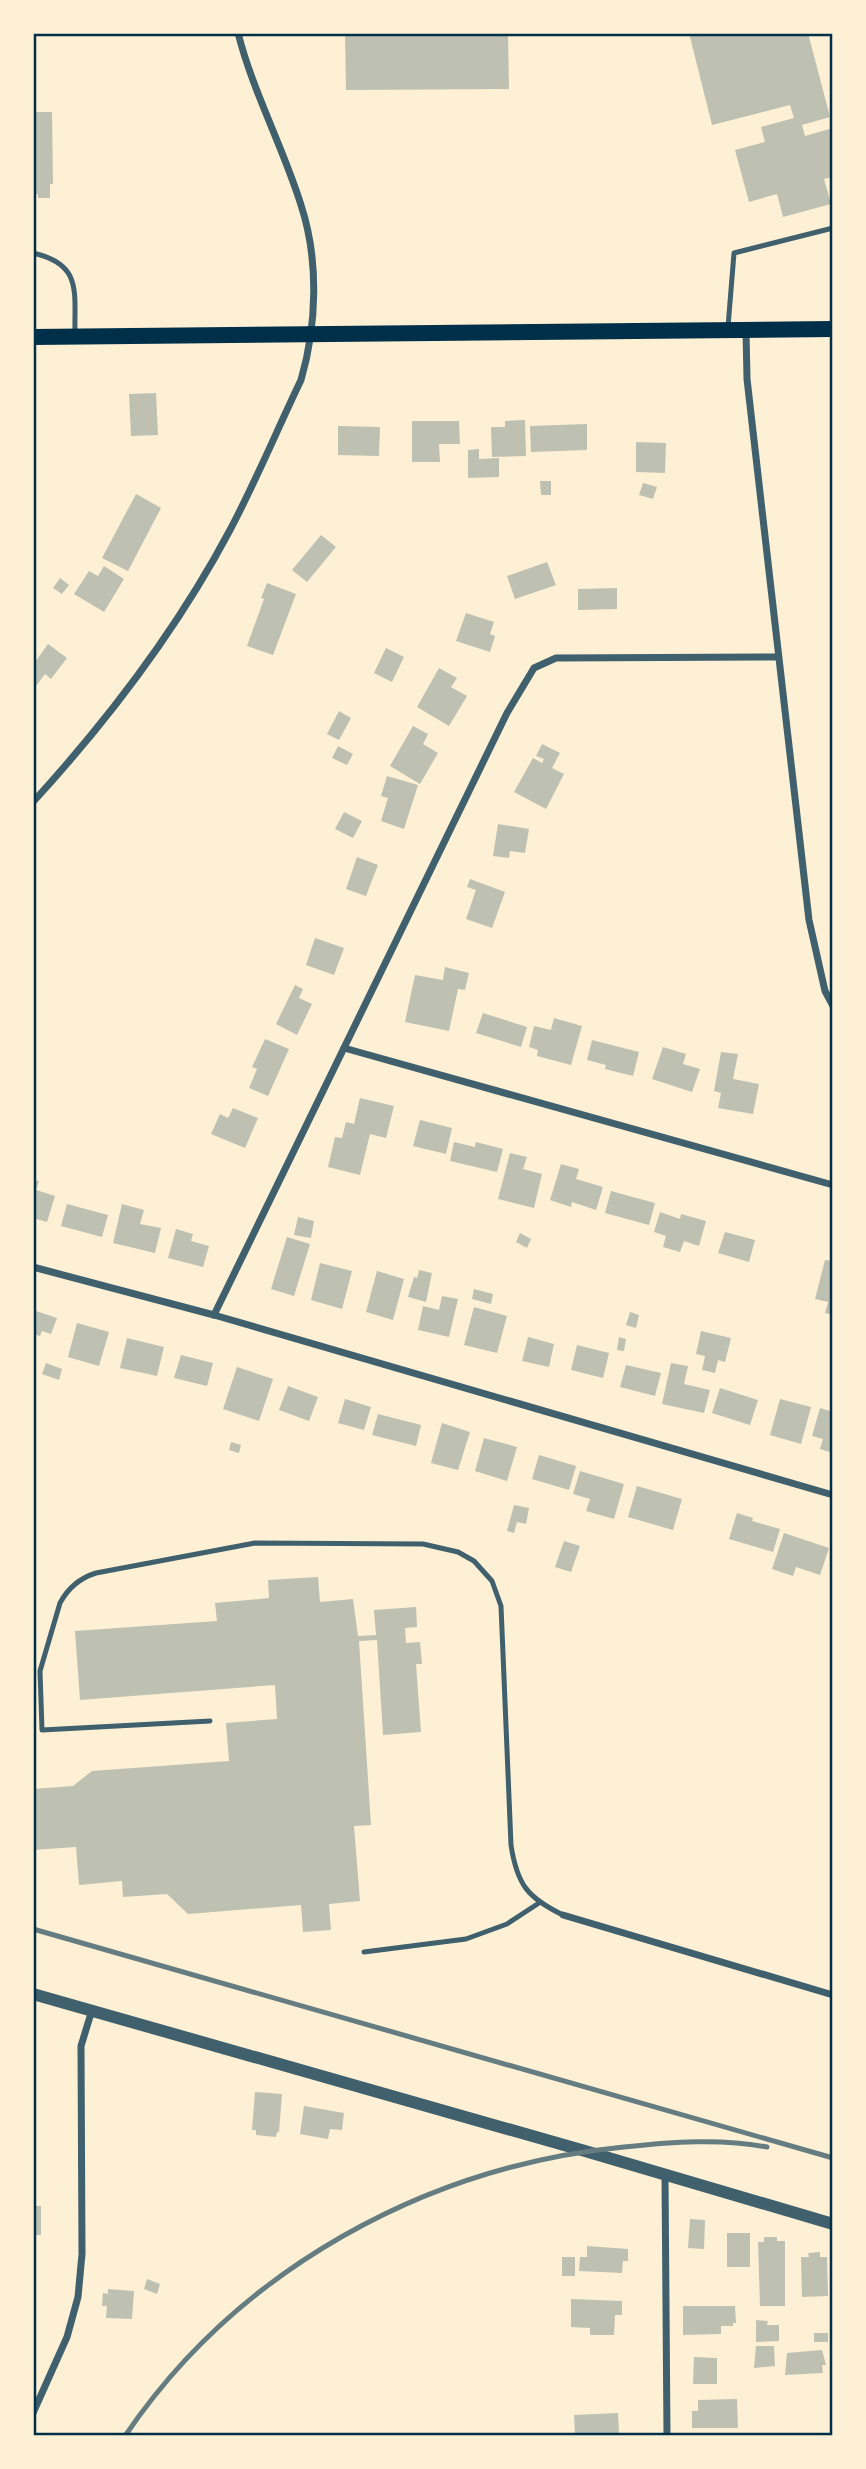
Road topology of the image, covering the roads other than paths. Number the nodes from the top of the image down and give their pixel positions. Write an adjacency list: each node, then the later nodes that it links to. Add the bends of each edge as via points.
1 (238, 33): 7 (street, via 307,226 313,282)
2 (833, 228): 5 (lane, via 734,253)
3 (33, 253): 9 (lane, via 59,263 71,275)
4 (833, 329): 6 (main road)
5 (728, 330): 6 (main road); 7 (main road)
6 (746, 330): 10 (street, via 747,379)
7 (311, 333): 9 (main road); 11 (street, via 301,380 190,599 81,750)
8 (33, 337): 9 (main road)
9 (76, 337)
10 (778, 657): 12 (street, via 809,920 825,991); 13 (street, via 556,658 534,668)
11 (33, 802)
12 (833, 1006)
13 (344, 1048): 14 (street); 16 (street)
14 (833, 1185)
15 (33, 1267): 16 (street)
16 (214, 1315): 17 (street)
17 (833, 1495)
18 (210, 1721): 19 (lane, via 42,1730 40,1671 65,1593 96,1573 244,1544 423,1544 458,1552 484,1570 501,1606 511,1845 514,1868)
19 (539, 1903): 20 (lane); 21 (lane, via 507,1924 466,1939)
20 (563, 1915): 23 (street)
21 (364, 1952)
22 (33, 1994): 24 (street)
23 (833, 1994)
24 (92, 2010): 25 (street); 27 (street, via 80,2046 82,2254 78,2297 67,2337)
25 (665, 2176): 26 (street); 28 (street)
26 (833, 2224)
27 (33, 2413)
28 (667, 2436)

